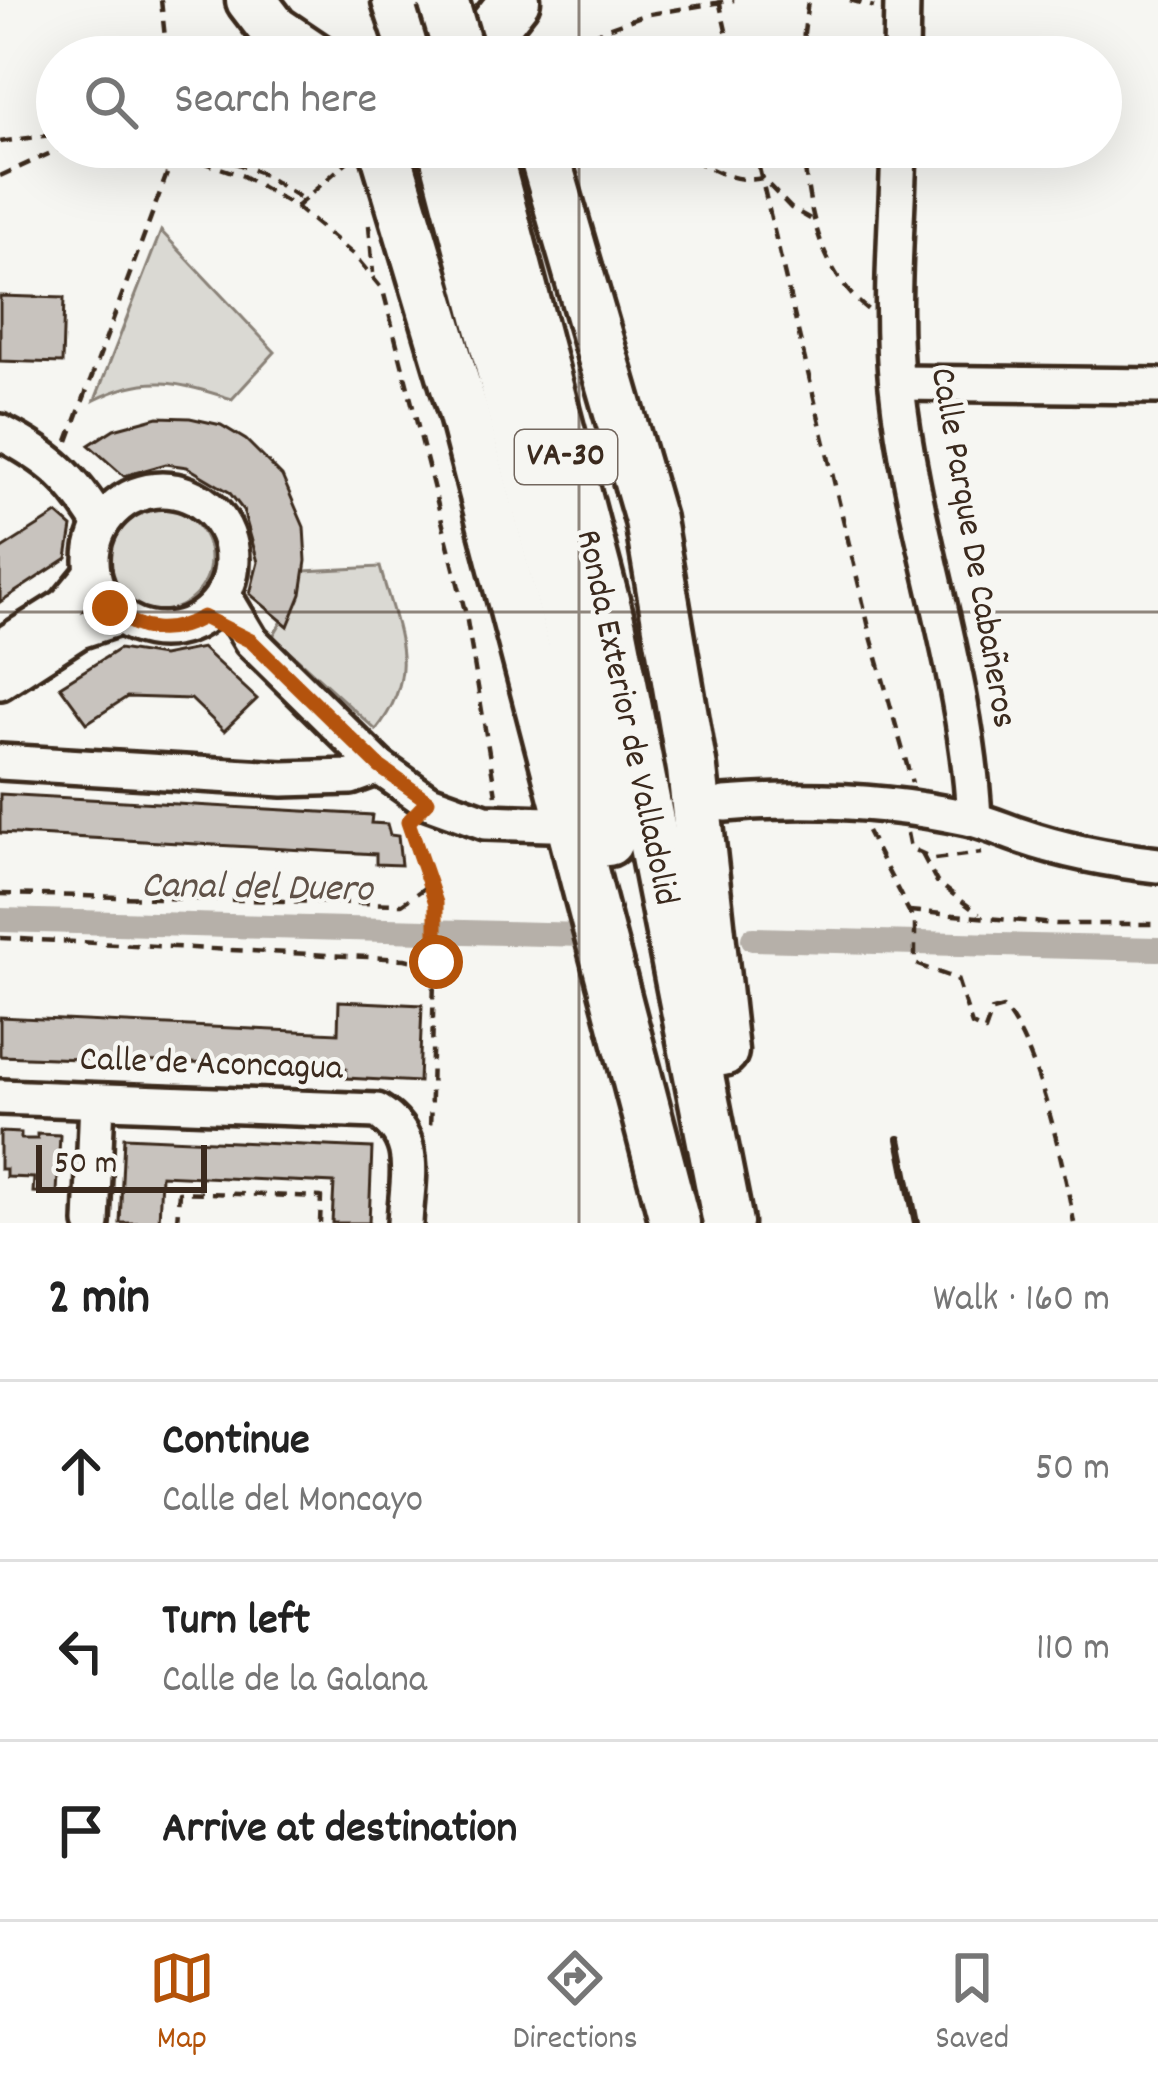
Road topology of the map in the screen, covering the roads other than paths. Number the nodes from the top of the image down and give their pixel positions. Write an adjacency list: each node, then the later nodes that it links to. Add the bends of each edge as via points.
1 (230, 0): 6 (highway)
2 (397, 0): 8 (highway)
3 (443, 0): 9 (highway, bridge)
4 (518, 0): 10 (highway); 11 (highway)
5 (902, 0): 12 (street)
6 (263, 15): 7 (highway)
7 (288, 36)
8 (409, 36)
9 (451, 36)
10 (486, 36)
11 (520, 36)
12 (901, 36)
13 (390, 168): 37 (highway, via 464,411)
14 (448, 168): 37 (highway, Ronda Exterior de Valladolid / VA-30, via 572,641)
15 (491, 168): 38 (highway, Ronda Exterior de Valladolid / VA-30, via 611,627)
16 (548, 168): 39 (highway, via 650,520 692,769)
17 (899, 168): 18 (street, Calle Parque De Cabañeros)
18 (897, 383): 19 (street); 30 (street, Calle Parque De Cabañeros, via 971,767)
19 (1158, 386)
20 (0, 432): 21 (street, via 55,464)
21 (112, 514): 22 (street, via 94,540); 23 (street, via 140,494 166,490 209,509 224,527 232,567)
22 (93, 572): 24 (street); 25 (street, via 64,606)
23 (213, 606): 24 (street, via 164,631); 28 (street)
24 (121, 617): 26 (street, via 79,632)
25 (0, 647)
26 (0, 682)
27 (0, 762): 28 (street, via 283,779 351,777)
28 (380, 767): 31 (street, via 452,813)
29 (725, 804): 30 (street, via 850,800)
30 (974, 819): 32 (street, via 1024,838)
31 (549, 824)
32 (1158, 865)
33 (0, 1097): 34 (street, Calle de Aconcagua)
34 (98, 1101): 35 (street); 36 (street, Calle de Aconcagua, via 377,1111 396,1123 407,1148)
35 (92, 1223)
36 (405, 1223)
37 (679, 1223)
38 (728, 1223)
39 (744, 1223)

